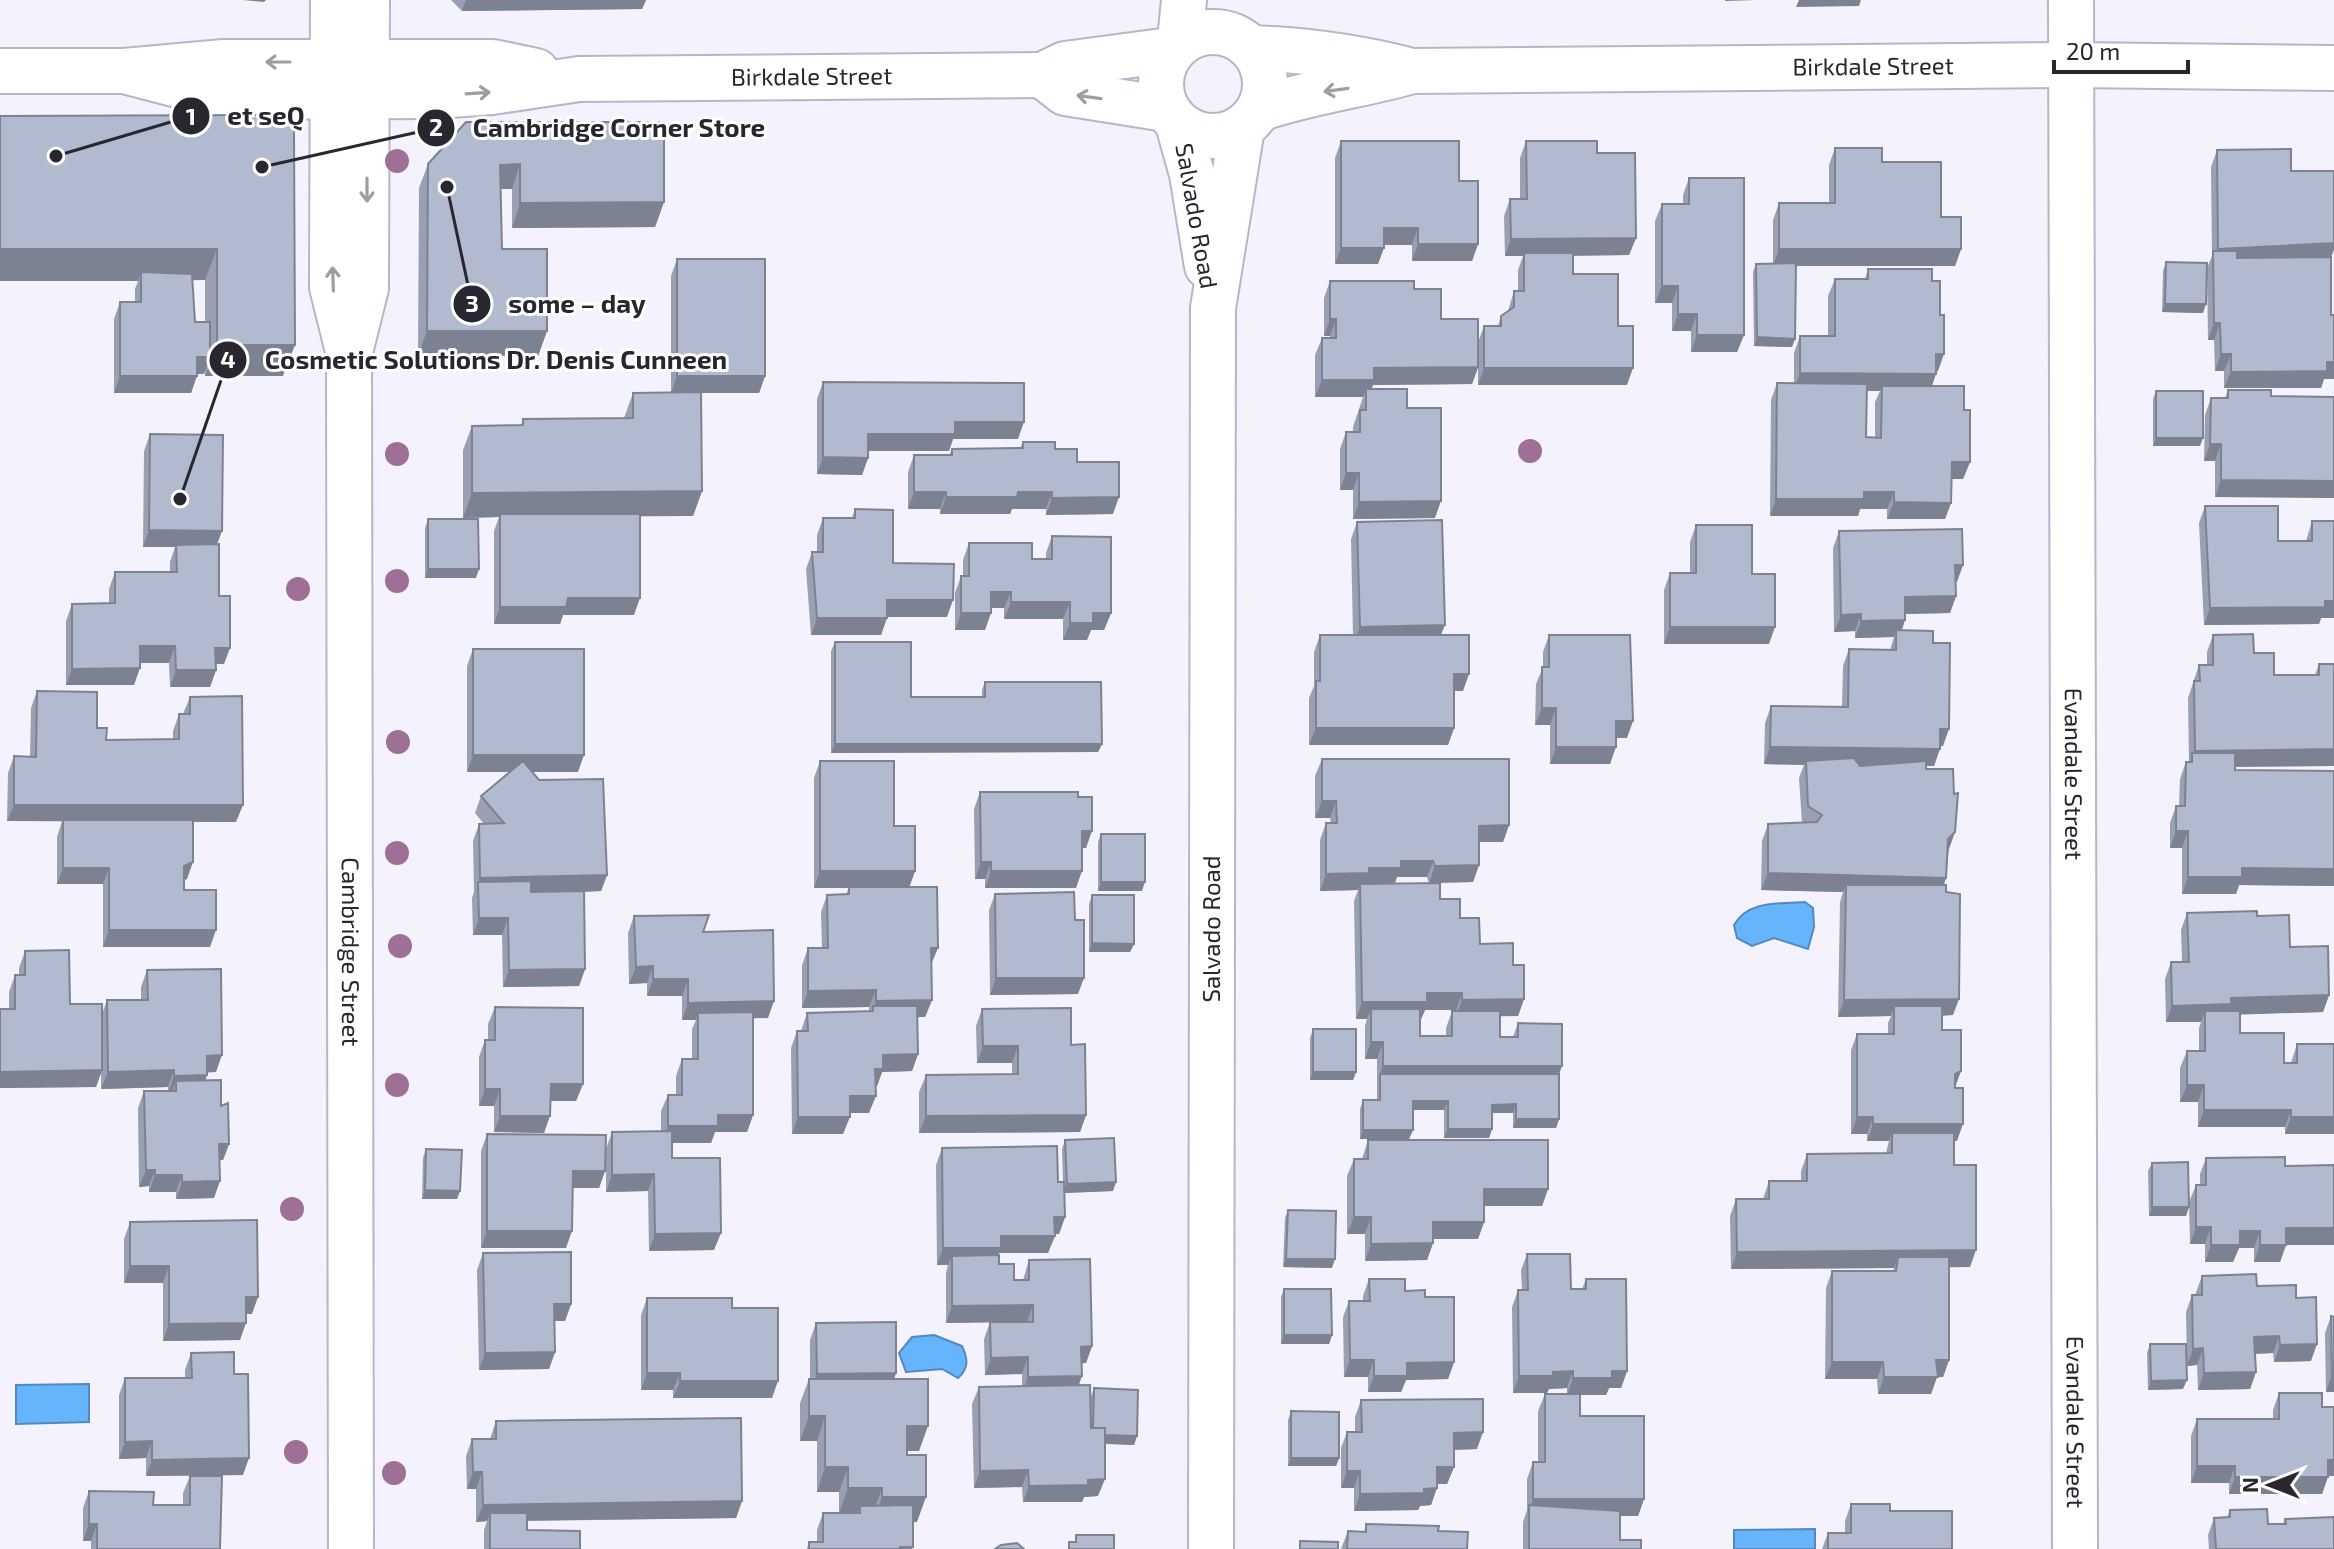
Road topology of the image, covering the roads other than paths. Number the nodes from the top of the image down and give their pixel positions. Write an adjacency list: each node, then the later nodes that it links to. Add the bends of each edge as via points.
1 (333, 0): 11 (street, Cambridge Street)
2 (367, 0): 11 (street, Cambridge Street)
3 (2071, 0): 6 (street, Evandale Street)
4 (1242, 29): 5 (street, via 1200,34); 9 (street, Birkdale Street, via 1302,50); 13 (street, via 1260,62 1265,85)
5 (1178, 30): 10 (street, Birkdale Street); 12 (street, via 1161,79)
6 (2072, 65): 7 (street, Birkdale Street); 9 (street, Birkdale Street); 17 (street, Evandale Street)
7 (2334, 68)
8 (0, 71): 11 (street, Birkdale Street, via 124,71 224,97)
9 (1412, 71): 13 (street, Birkdale Street, one-way to 13, via 1303,94)
10 (1042, 75): 11 (street, Birkdale Street, via 579,79 493,62); 12 (street, one-way to 10, via 1065,93)
11 (350, 79): 15 (street, Cambridge Street, via 366,288 349,355)
12 (1172, 116): 13 (street, via 1195,134 1213,137); 14 (street, Salvado Road, via 1201,221)
13 (1251, 118): 14 (street, Salvado Road)
14 (1213, 308): 16 (street, Salvado Road)
15 (351, 1549)
16 (1211, 1549)
17 (2075, 1549)

